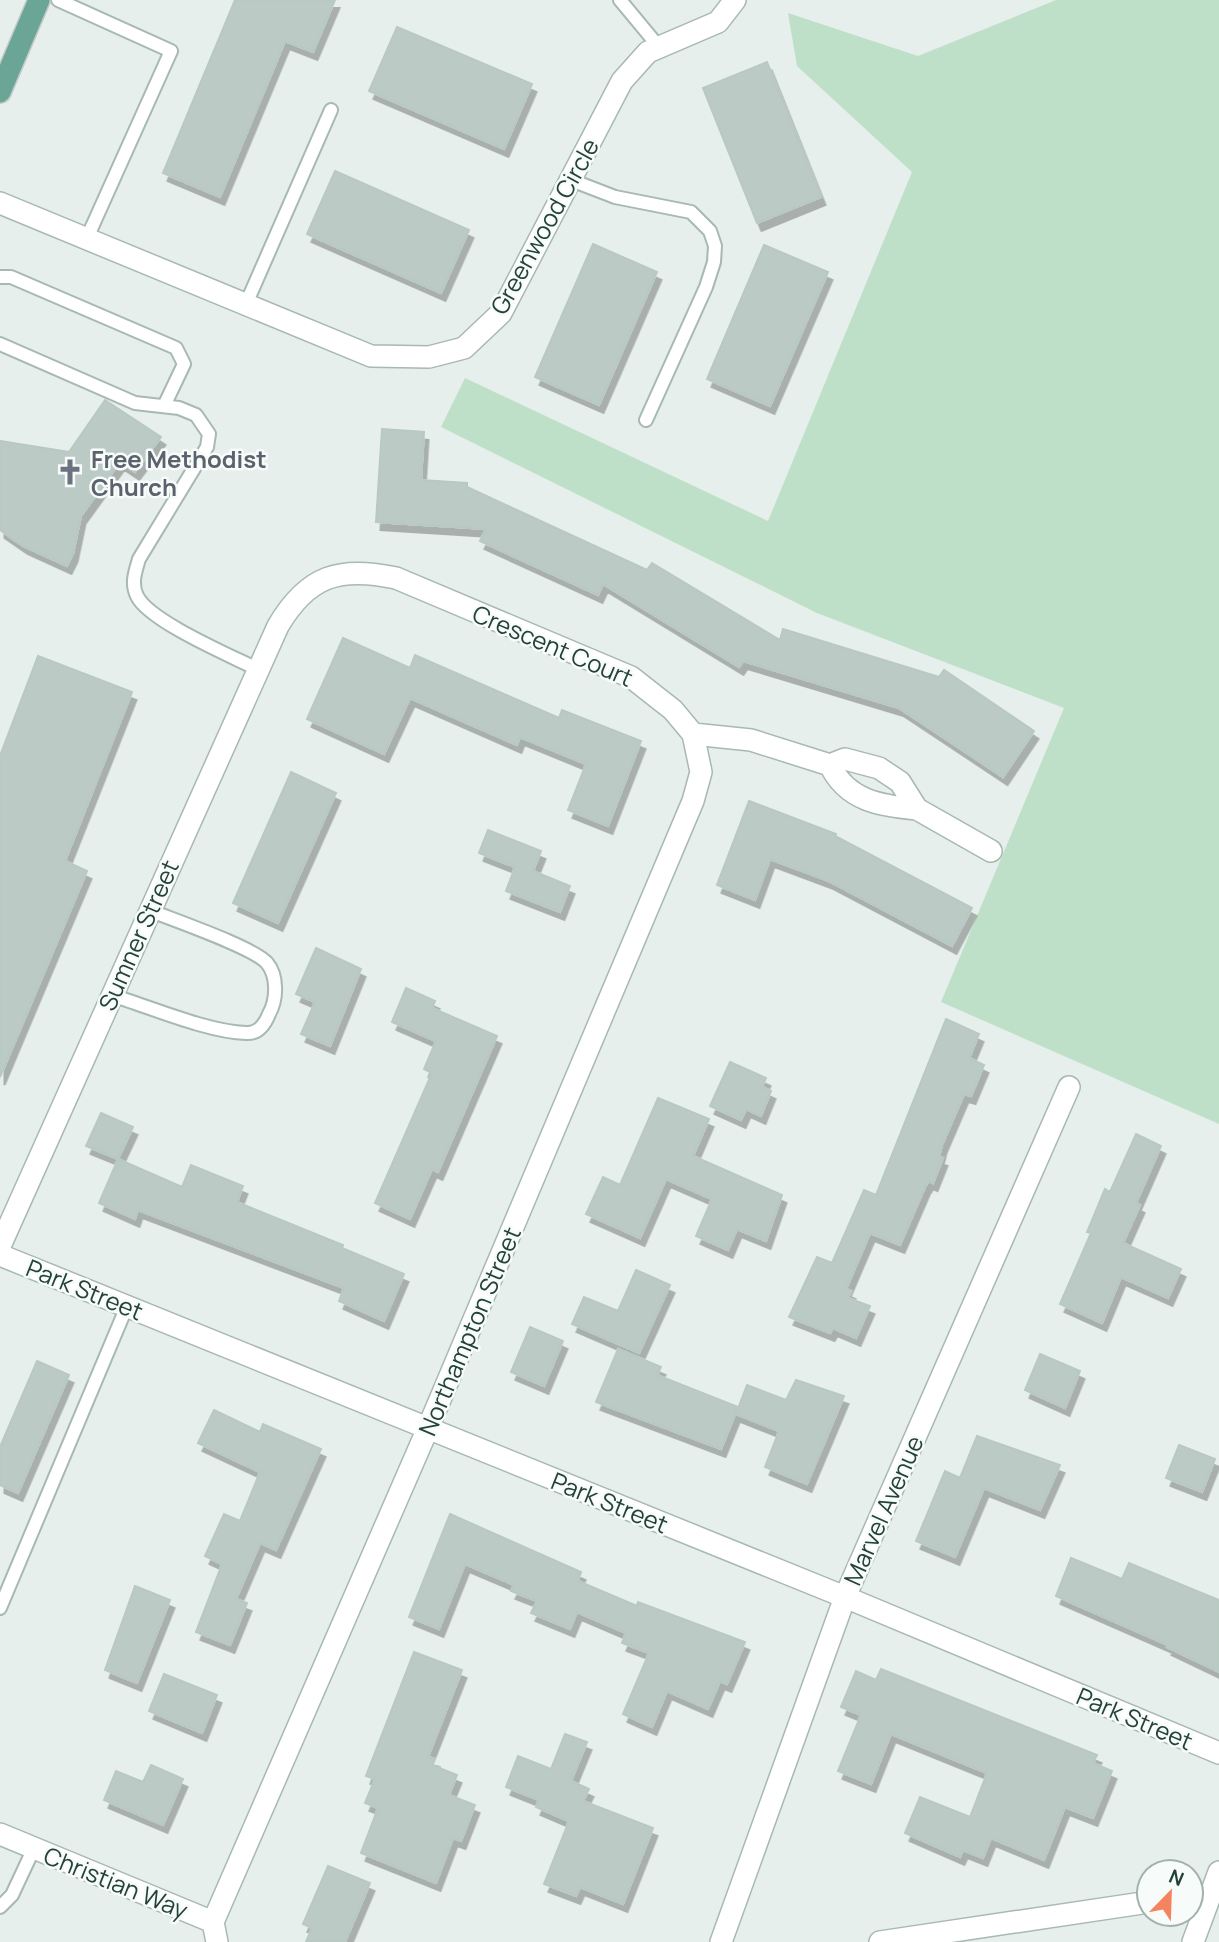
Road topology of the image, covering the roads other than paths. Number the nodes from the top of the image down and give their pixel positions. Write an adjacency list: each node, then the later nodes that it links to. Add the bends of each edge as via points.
1 (39, 0): 6 (main road)
2 (58, 0): 10 (lane, via 170,51)
3 (620, 0): 5 (lane)
4 (735, 0): 5 (street, Greenwood Circle, via 718,22)
5 (659, 47): 8 (street, Greenwood Circle, via 648,52 622,81)
6 (0, 92)
7 (331, 110): 12 (lane)
8 (571, 180): 12 (street, Greenwood Circle, via 501,313 464,348 429,357 371,356); 15 (lane, via 615,197 691,212 710,231 715,246 706,287)
9 (0, 203): 10 (street, Greenwood Circle)
10 (87, 238): 12 (street, Greenwood Circle)
11 (5, 277): 14 (lane, via 176,348 184,364)
12 (246, 304)
13 (0, 344): 14 (lane, via 135,403)
14 (164, 406): 17 (lane, via 196,415 209,434 200,462 139,559 133,578 136,596 149,613)
15 (646, 420)
16 (278, 626): 17 (street, Sumner Street); 18 (street, Crescent Court, via 300,595 320,581 358,571 396,578 631,677 654,692)
17 (257, 669): 22 (street, Sumner Street)
18 (693, 734): 19 (street, via 751,740); 28 (street, Northampton Street, via 701,772 693,802)
19 (830, 765): 20 (street, via 837,781 863,799 879,806); 20 (street, via 845,758 879,768 900,782)
20 (917, 809): 21 (street)
21 (991, 851)
22 (149, 910): 23 (street, Sumner Street); 23 (lane, via 260,956 273,973 271,1011 261,1028 249,1034)
23 (111, 996): 25 (street, Sumner Street)
24 (1069, 1087): 29 (street, Marvel Avenue)
25 (0, 1246)
26 (0, 1255): 27 (street, Park Street)
27 (127, 1306): 28 (street, Park Street); 30 (lane)
28 (428, 1428): 29 (street, Park Street); 38 (street, Northampton Street)
29 (845, 1597): 31 (street, Park Street); 39 (street, Marvel Avenue)
30 (0, 1608)
31 (1219, 1753)
32 (0, 1834): 33 (street, Christian Way)
33 (34, 1848): 37 (lane, via 12,1895); 38 (street, Christian Way)
34 (1219, 1872): 35 (street)
35 (1207, 1893): 41 (street)
36 (1135, 1904): 40 (street)
37 (0, 1907)
38 (215, 1932)
39 (720, 1942)
40 (880, 1942)
41 (1193, 1942)

